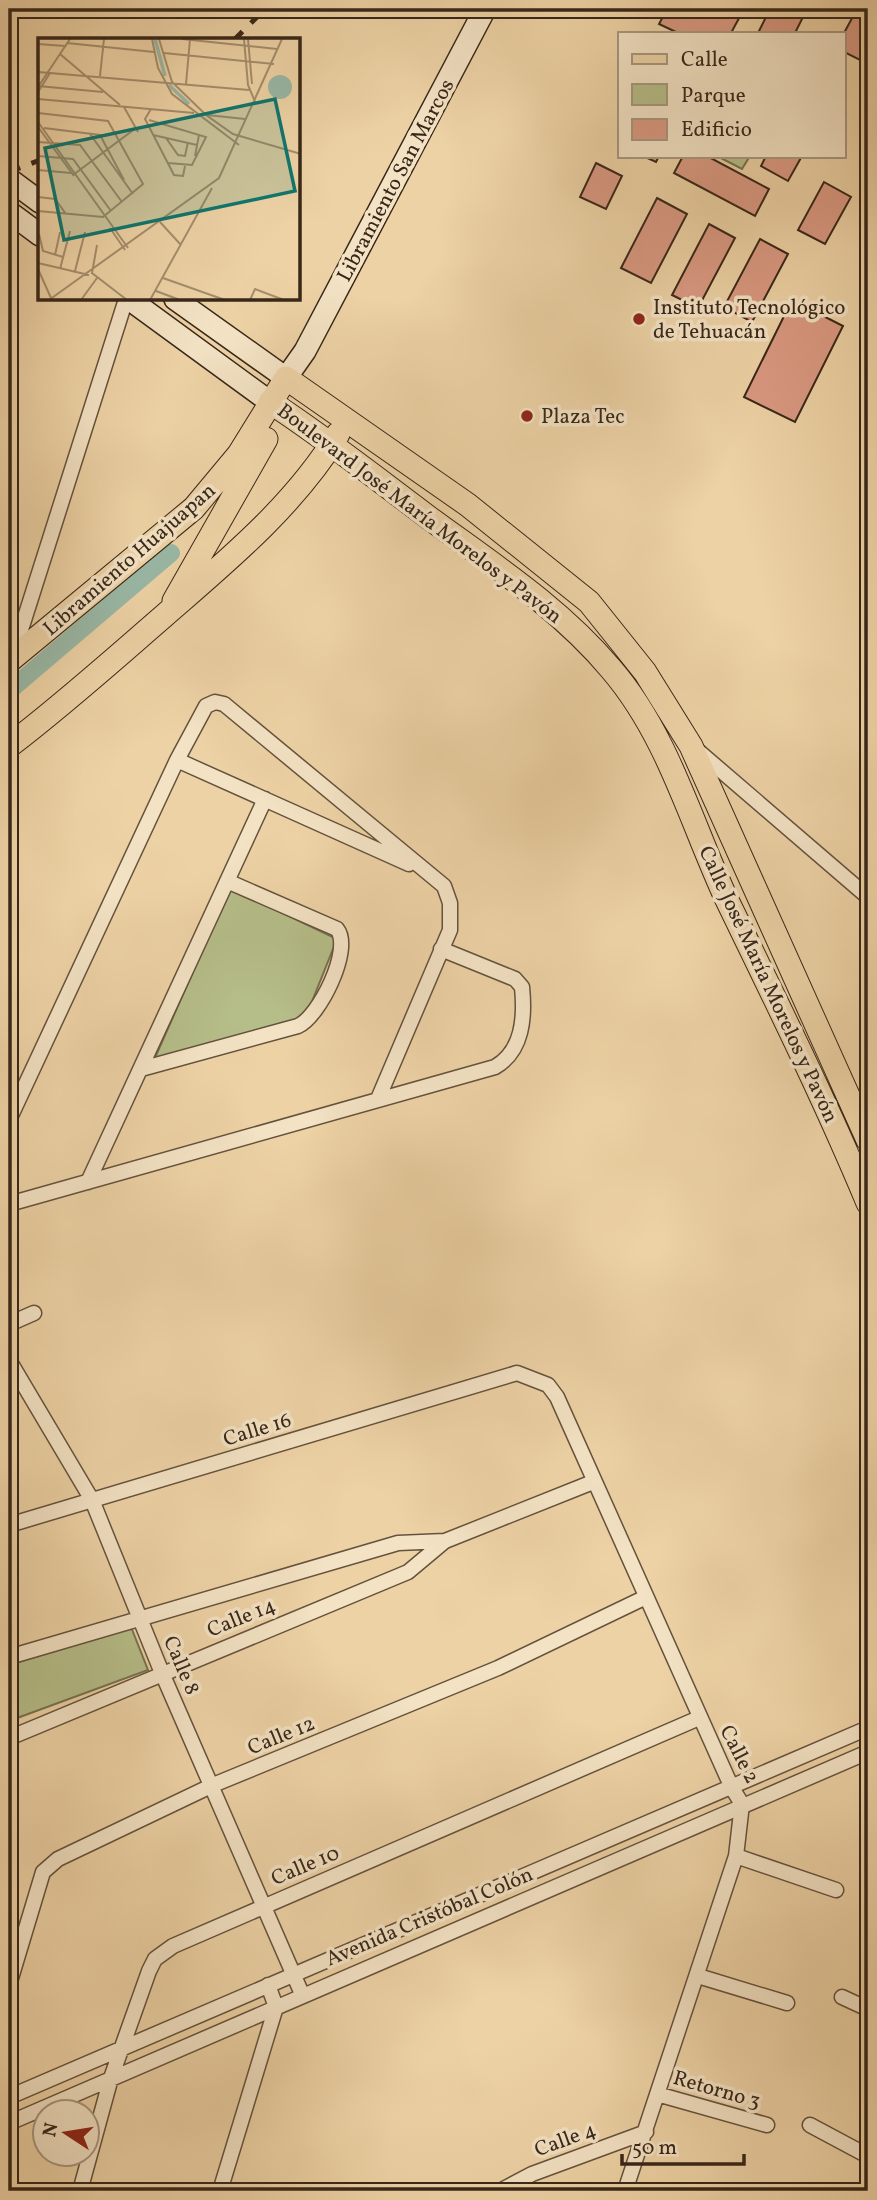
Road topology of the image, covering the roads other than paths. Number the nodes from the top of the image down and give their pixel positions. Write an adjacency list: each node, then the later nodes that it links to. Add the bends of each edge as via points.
1 (485, 9): 9 (main road, Libramiento San Marcos, via 305,351 305,368)
2 (10, 181): 3 (main road)
3 (38, 201)
4 (9, 212): 5 (main road)
5 (38, 234)
6 (127, 301): 16 (street)
7 (131, 301): 10 (main road, Boulevard José María Morelos y Pavón)
8 (178, 301): 9 (main road, Boulevard José María Morelos y Pavón)
9 (291, 382): 10 (main road); 11 (main road, Boulevard José María Morelos y Pavón)
10 (276, 406): 12 (main road, Boulevard José María Morelos y Pavón); 13 (main road, Libramiento Huajuapan); 14 (main road)
11 (347, 419): 12 (main road); 18 (main road, Boulevard José María Morelos y Pavón, via 468,505 590,602 645,672)
12 (330, 446): 15 (main road, via 237,554); 20 (main road, Boulevard José María Morelos y Pavón, via 569,623 613,670 645,717)
13 (194, 508): 14 (main road); 16 (main road, Libramiento Huajuapan)
14 (215, 527): 15 (main road)
15 (167, 613): 17 (main road, via 74,696)
16 (10, 659)
17 (9, 746)
18 (691, 746): 24 (street); 29 (main road, Calle José María Morelos y Pavón)
19 (177, 760): 21 (street); 22 (street, via 206,706 225,704); 28 (street)
20 (670, 766): 31 (main road, Calle José María Morelos y Pavón)
21 (265, 799): 22 (street); 23 (street)
22 (425, 871): 25 (street, via 444,886 450,903 450,930)
23 (227, 881): 26 (street); 26 (street, via 337,929 343,945 323,1001 310,1021 298,1026)
24 (868, 897)
25 (440, 949): 27 (street); 27 (street, via 515,979 522,987 515,1050 495,1067)
26 (141, 1069): 30 (street)
27 (378, 1099): 30 (street)
28 (9, 1120)
29 (868, 1140)
30 (88, 1182): 32 (street)
31 (868, 1203)
32 (9, 1204)
33 (34, 1314): 34 (street)
34 (9, 1324)
35 (9, 1360): 38 (street, Calle 8)
36 (517, 1373): 37 (street, Calle 2, via 548,1385 557,1397); 38 (street, Calle 16)
37 (593, 1482): 40 (street, Calle 14); 41 (street, Calle 2)
38 (92, 1500): 39 (street, Calle 16); 42 (street, Calle 8)
39 (9, 1525)
40 (445, 1541): 42 (street, Calle 14, via 398,1543); 44 (street, Calle 14, via 408,1572)
41 (646, 1597): 45 (street, Calle 2); 49 (street, Calle 12, via 498,1668)
42 (139, 1618): 43 (street, Calle 14); 44 (street, Calle 8)
43 (9, 1657)
44 (162, 1673): 47 (street, Calle 14); 49 (street, Calle 8)
45 (699, 1718): 50 (street, Calle 2); 56 (street, Calle 10)
46 (868, 1728): 50 (street, Avenida Cristóbal Colón)
47 (9, 1738)
48 (868, 1752): 51 (street, Avenida Cristóbal Colón)
49 (213, 1785): 56 (street, Calle 8); 59 (street, Calle 12, via 58,1859 43,1872)
50 (732, 1788): 51 (street, Calle 2); 53 (street, Avenida Cristóbal Colón)
51 (743, 1804): 52 (street, Calle 2); 55 (street, Avenida Cristóbal Colón)
52 (736, 1856): 54 (street); 58 (street, Calle 2)
53 (506, 1884): 55 (street); 57 (street, Avenida Cristóbal Colón)
54 (836, 1890)
55 (516, 1902): 61 (street, Avenida Cristóbal Colón)
56 (264, 1906): 57 (street, Calle 8); 66 (street, Calle 10, via 173,1946 156,1959)
57 (293, 1975): 60 (street, Avenida Cristóbal Colón); 61 (street, Calle 8)
58 (698, 1976): 63 (street); 68 (street, Calle 2)
59 (9, 1985)
60 (268, 1986): 64 (street); 66 (street, Avenida Cristóbal Colón)
61 (302, 1994): 64 (street, Avenida Cristóbal Colón)
62 (842, 1997): 65 (street)
63 (787, 2003)
64 (276, 2007): 67 (street, Avenida Cristóbal Colón); 76 (street)
65 (868, 2009)
66 (124, 2048): 67 (street, Calle 10); 69 (street, Avenida Cristóbal Colón)
67 (111, 2078): 70 (street, Avenida Cristóbal Colón); 75 (street, Calle 10)
68 (657, 2094): 71 (street, Retorno 3); 73 (street, Calle 2)
69 (9, 2097)
70 (9, 2123)
71 (767, 2125)
72 (810, 2125): 74 (street)
73 (646, 2132): 77 (street, Calle 4, via 532,2174); 78 (street, Calle 2)
74 (868, 2156)
75 (80, 2191)
76 (220, 2191)
77 (500, 2191)
78 (625, 2191)

